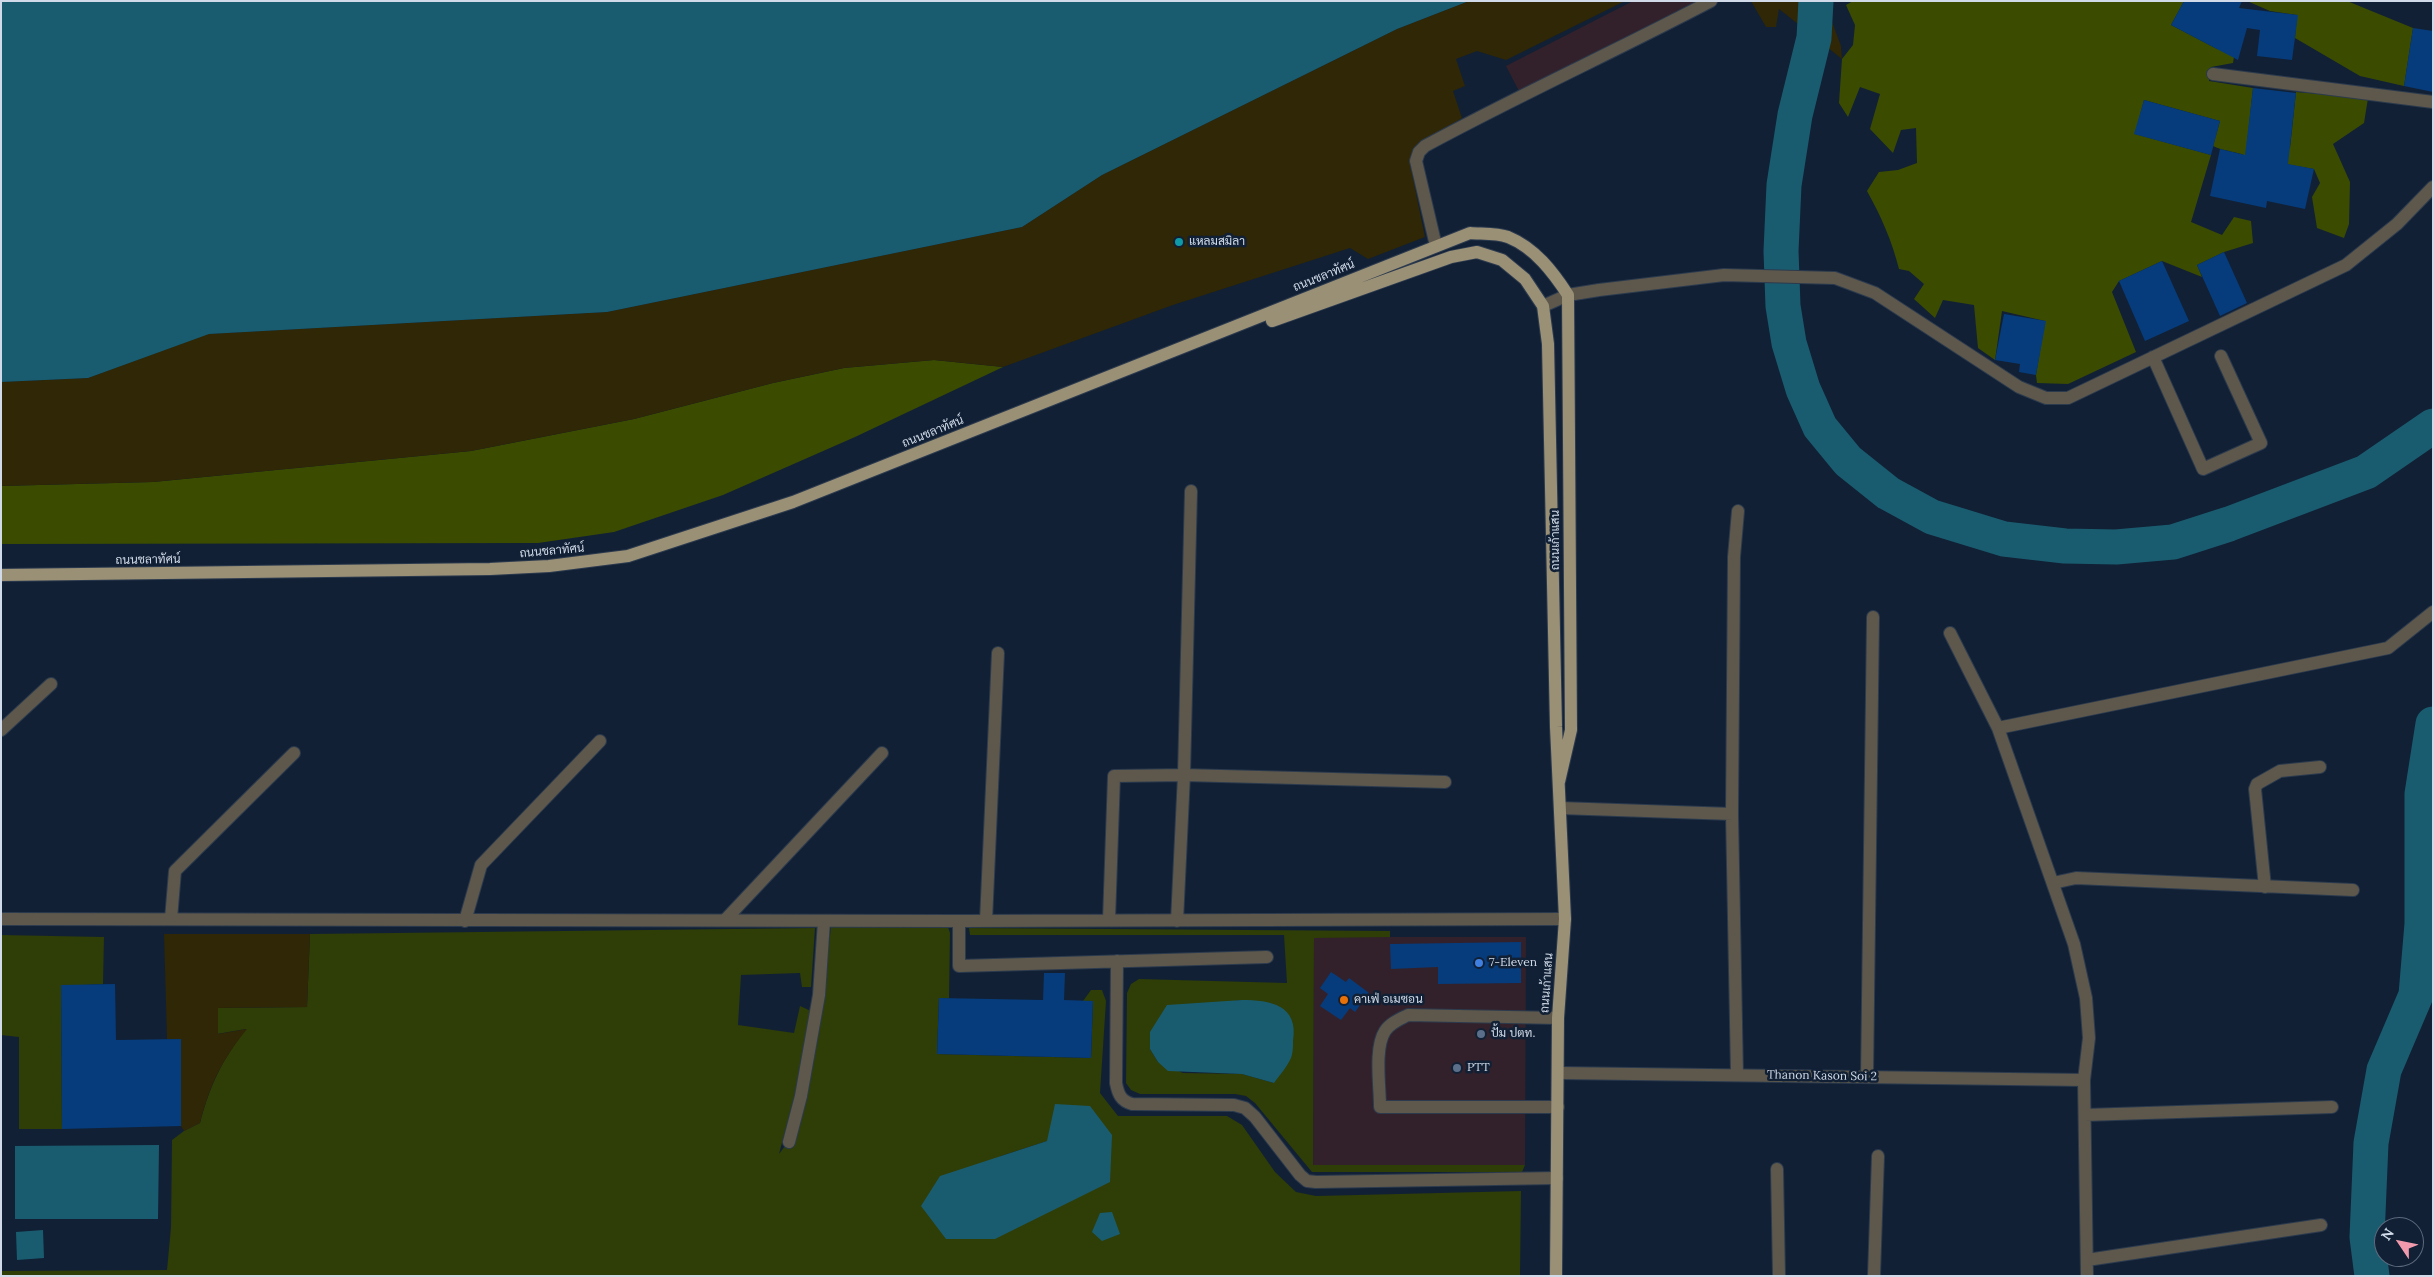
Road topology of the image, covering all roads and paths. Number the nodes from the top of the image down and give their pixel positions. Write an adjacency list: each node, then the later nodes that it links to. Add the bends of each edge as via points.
1 (1711, 1): 5 (street, via 1498,106 1425,146 1416,161)
2 (2213, 74): 3 (street)
3 (2433, 102)
4 (2433, 187): 9 (street, via 2397,224 2346,264)
5 (1436, 246): 6 (main road, ถนนชลาทัศน์, via 1470,233 1507,236 1535,254); 10 (main road, ถนนชลาทัศน์)
6 (1568, 295): 7 (street); 9 (street, via 1724,274 1835,278 1875,294 2019,387 2046,398 2068,398); 27 (main road, ถนนเก้าแสน, via 1570,730)
7 (1543, 306): 10 (main road, ถนนชลาทัศน์, via 1525,280 1502,260 1476,252 1451,257); 27 (main road, ถนนเก้าแสน, via 1548,344)
8 (2221, 356): 9 (street, via 2261,443 2203,469)
9 (2153, 357)
10 (1074, 391): 13 (main road, ถนนชลาทัศน์, via 793,502 628,556 549,566 490,569)
11 (1191, 491): 25 (street)
12 (1738, 510): 29 (street, via 1734,557)
13 (1, 575)
14 (2433, 612): 19 (street, via 2388,648)
15 (1873, 617): 48 (street)
16 (1950, 633): 19 (street)
17 (998, 653): 41 (street)
18 (51, 684): 20 (street)
19 (1998, 728): 30 (street)
20 (1, 730)
21 (600, 741): 38 (street, via 481,865)
22 (882, 752): 36 (street)
23 (294, 753): 34 (street, via 175,871)
24 (2320, 767): 31 (street, via 2280,771 2257,784)
25 (1184, 775): 26 (street); 37 (street, via 1114,776); 42 (street)
26 (1445, 782)
27 (1559, 782): 28 (main road, ถนนเก้าแสน)
28 (1560, 808): 29 (street); 35 (main road, ถนนเก้าแสน)
29 (1732, 814): 47 (street)
30 (2053, 883): 31 (street, via 2076,878); 49 (street, via 2074,944 2086,998 2089,1038)
31 (2265, 886): 32 (street)
32 (2353, 890)
33 (1, 919): 34 (street)
34 (171, 919): 38 (street)
35 (1565, 919): 42 (street); 45 (main road, ถนนเก้าแสน)
36 (725, 920): 38 (street); 39 (street)
37 (1109, 920): 41 (street); 42 (street)
38 (465, 921)
39 (824, 921): 40 (street); 53 (street, via 819,994 801,1096)
40 (959, 921): 41 (street); 44 (street, via 959,966)
41 (986, 921)
42 (1177, 921)
43 (1267, 956): 44 (street)
44 (1117, 961): 56 (street, via 1116,1083 1118,1094 1125,1102 1245,1108 1307,1181)
45 (1558, 1018): 46 (main road, ถนนเก้าแสน); 50 (street, via 1408,1015 1386,1030 1380,1044 1380,1106)
46 (1559, 1073): 47 (street, Thanon Kason Soi 2); 50 (main road, ถนนเก้าแสน)
47 (1737, 1075): 48 (street, Thanon Kason Soi 2)
48 (1867, 1077): 49 (street, Thanon Kason Soi 2)
49 (2084, 1080): 52 (street)
50 (1558, 1107): 56 (main road, ถนนเก้าแสน)
51 (2332, 1107): 52 (street)
52 (2085, 1114): 58 (street)
53 (788, 1142)
54 (1878, 1156): 61 (street)
55 (1777, 1170): 60 (street)
56 (1557, 1178): 59 (main road, ถนนเก้าแสน)
57 (2321, 1225): 58 (street)
58 (2087, 1260): 62 (street)
59 (1556, 1276)
60 (1779, 1276)
61 (1874, 1276)
62 (2087, 1276)

